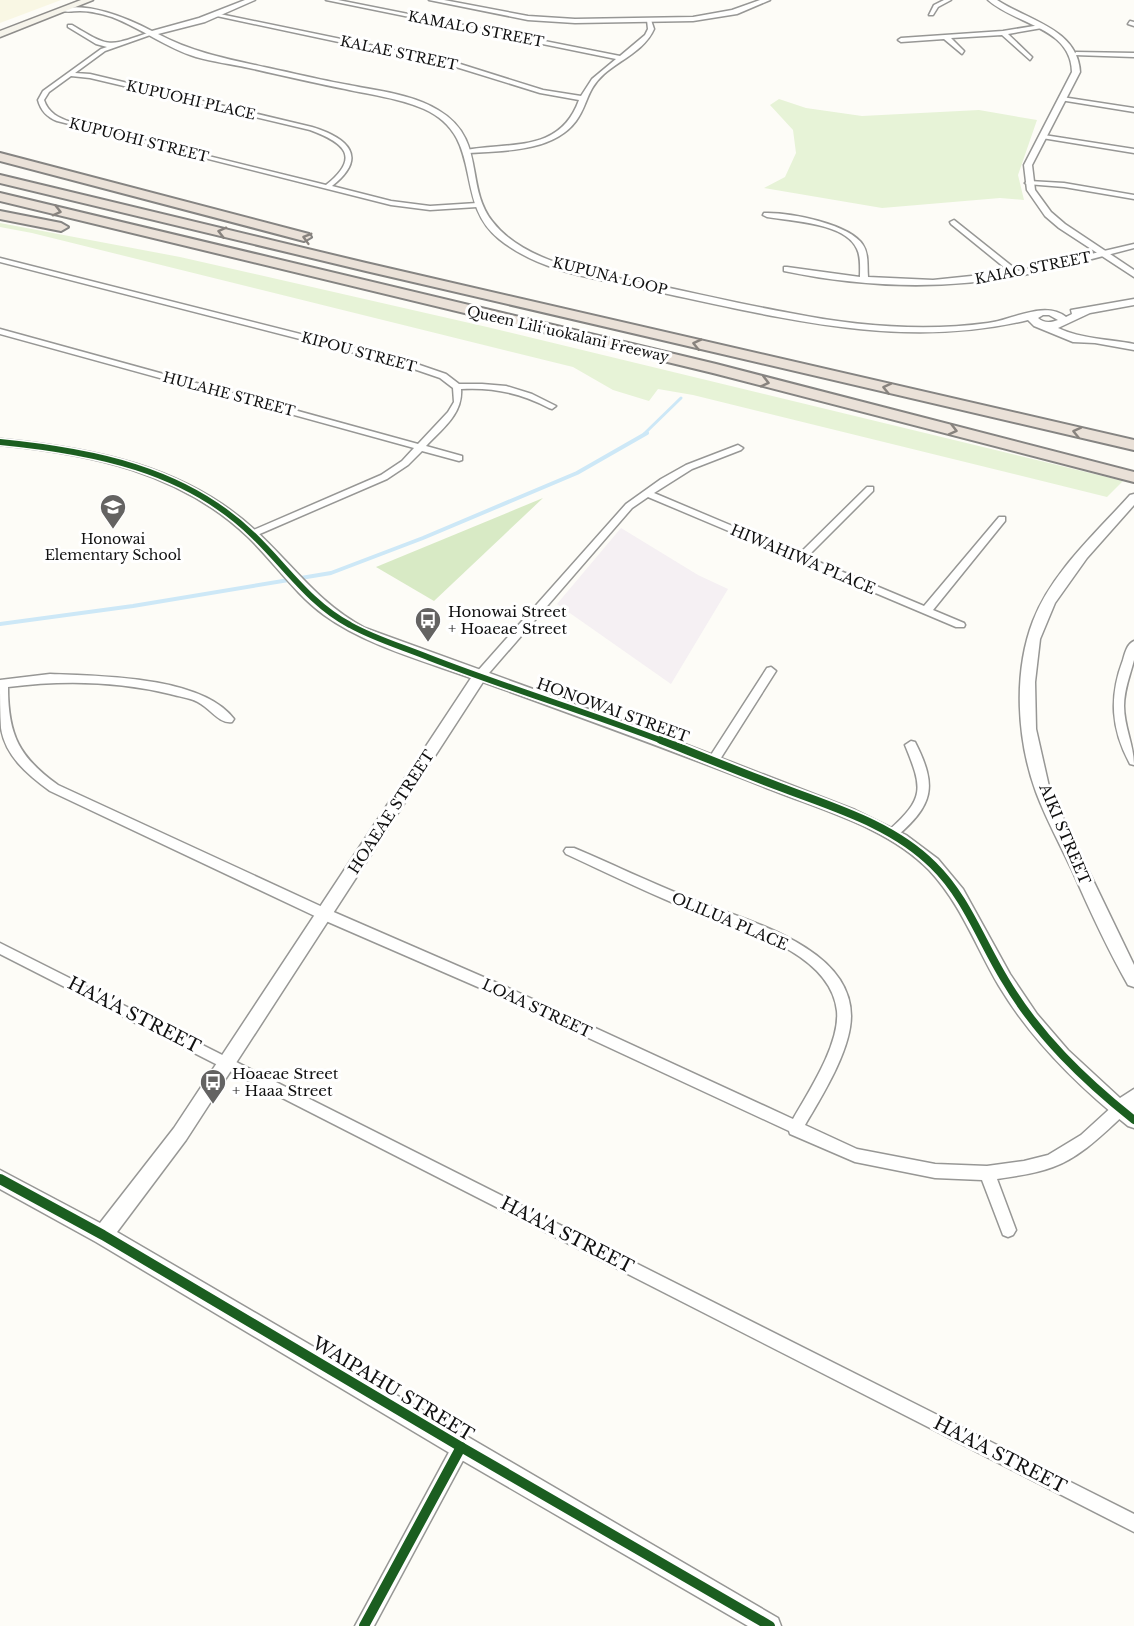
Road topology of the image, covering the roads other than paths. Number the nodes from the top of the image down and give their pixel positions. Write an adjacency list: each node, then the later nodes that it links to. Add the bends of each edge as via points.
1 (96, 0): 9 (street)
2 (251, 0): 12 (street, KUPUOHI STREET)
3 (329, 0): 25 (street, KAMALO STREET)
4 (433, 0): 13 (street, via 544,20)
5 (765, 0): 13 (street, via 709,17)
6 (948, 0): 11 (street)
7 (992, 0): 15 (street)
8 (83, 1): 9 (street, KUPUNA LOOP); 10 (main road); 17 (main road)
9 (110, 9): 16 (street, KUPUNA LOOP, via 137,20)
10 (63, 10): 16 (street, KUPUNA LOOP, via 99,10); 17 (main road)
11 (931, 14)
12 (215, 15): 16 (street, KUPUOHI STREET); 28 (street, KALAE STREET, via 457,65 542,92)
13 (649, 21): 25 (street, via 648,36)
14 (70, 26): 21 (street, via 98,43)
15 (1040, 27): 18 (street); 23 (street, via 1061,38)
16 (151, 32): 21 (street, KUPUOHI STREET); 32 (street, KUPUNA LOOP, via 198,55 433,110 456,126)
17 (1, 33)
18 (1003, 33): 19 (street); 26 (street)
19 (946, 37): 20 (street); 22 (street)
20 (901, 40)
21 (111, 46): 27 (street, KUPUOHI STREET)
22 (962, 52)
23 (1076, 54): 24 (street); 29 (street, via 1076,72)
24 (1134, 55)
25 (623, 58): 28 (street, via 593,81)
26 (1030, 58)
27 (69, 74): 37 (street, KUPUOHI PLACE, via 312,129 339,140 350,156 348,168); 37 (street, KUPUOHI STREET, via 46,90 41,100 44,109 60,120)
28 (581, 98): 32 (street, via 574,118 555,134 521,146)
29 (1062, 99): 30 (street); 31 (street)
30 (1134, 110)
31 (1044, 137): 33 (street); 36 (street, via 1028,165)
32 (468, 151): 40 (street, KUPUNA LOOP)
33 (1134, 151)
34 (0, 157): 54 (highway, one-way to 34, via 237,218)
35 (0, 179): 54 (highway, Queen Liliʻuokalani Freeway, one-way to 35)
36 (1029, 183): 39 (street); 45 (street, via 1048,214)
37 (327, 187): 40 (street, KUPUOHI STREET, via 416,208)
38 (0, 197): 59 (highway, Queen Liliʻuokalani Freeway, one-way to 59)
39 (1134, 197)
40 (477, 205): 56 (street, KUPUNA LOOP, via 489,224 538,257 588,273 800,319 915,330)
41 (0, 215): 59 (highway)
42 (767, 215): 50 (street, via 823,225 850,236 862,248)
43 (954, 222): 48 (street)
44 (1134, 246): 45 (street, KAIAO STREET)
45 (1106, 257): 48 (street, KAIAO STREET); 49 (street)
46 (0, 260): 61 (street, KIPOU STREET, via 408,364 443,375)
47 (787, 269): 50 (street, KAIAO STREET)
48 (1017, 274): 50 (street, KAIAO STREET, via 944,282)
49 (1134, 276)
50 (864, 280)
51 (1134, 297): 53 (street)
52 (1134, 302): 53 (street)
53 (1114, 305): 55 (street)
54 (585, 318): 64 (highway, Queen Liliʻuokalani Freeway, one-way to 54)
55 (1060, 320): 56 (street); 56 (street, via 1045,312); 58 (street, via 1068,332)
56 (1039, 322): 58 (street)
57 (0, 331): 65 (street, HULAHE STREET)
58 (1083, 340): 60 (street)
59 (606, 343): 68 (highway, Queen Liliʻuokalani Freeway, one-way to 68)
60 (1134, 347)
61 (457, 387): 62 (street, via 499,387 533,396); 65 (street, via 458,402 452,412)
62 (552, 406)
63 (0, 442): 73 (street, HONOWAI STREET, via 78,451 146,470 209,501)
64 (1134, 445)
65 (420, 447): 67 (street, HULAHE STREET); 73 (street, via 384,477)
66 (738, 448): 70 (street, HOAEAE STREET, via 689,467)
67 (459, 458)
68 (1130, 476)
69 (870, 489): 74 (street)
70 (646, 493): 74 (street, HIWAHIWA PLACE); 79 (street, HOAEAE STREET, via 615,520)
71 (1134, 498): 89 (street, AIKI STREET, via 1050,599 1030,651 1027,694 1043,789 1118,954)
72 (1002, 519): 75 (street)
73 (252, 534): 79 (street, HONOWAI STREET, via 334,616 361,631)
74 (800, 558): 75 (street, HIWAHIWA PLACE)
75 (926, 611): 76 (street, HIWAHIWA PLACE)
76 (960, 625)
77 (1134, 645): 84 (street, via 1120,681 1118,718)
78 (771, 671): 83 (street)
79 (479, 678): 83 (street, HONOWAI STREET); 87 (street, HOAEAE STREET)
80 (2, 684): 81 (street, via 50,678 122,681 203,699); 87 (street, LOAA STREET, via 6,733 26,767 40,778)
81 (228, 719)
82 (911, 745): 85 (street, via 926,790 920,805)
83 (713, 761): 85 (street, HONOWAI STREET)
84 (1134, 761)
85 (892, 834): 92 (street, HONOWAI STREET, via 918,851 953,886 1005,981 1027,1012 1074,1068)
86 (570, 851): 93 (street, OLILUA PLACE, via 787,943 828,974 840,996 844,1014 842,1035)
87 (324, 914): 90 (street, HOAEAE STREET); 93 (street, LOAA STREET, via 499,990)
88 (0, 948): 90 (street, HA'A'A STREET)
89 (1134, 980)
90 (226, 1062): 97 (street, HOAEAE STREET, via 180,1134); 99 (street, HA'A'A STREET)
91 (1134, 1097): 92 (street, LOAA STREET)
92 (1127, 1115): 94 (street, LOAA STREET, via 1051,1161)
93 (795, 1129): 94 (street, LOAA STREET, via 855,1155 893,1164)
94 (987, 1173): 96 (street)
95 (0, 1179): 97 (street, WAIPAHU STREET)
96 (1008, 1230)
97 (103, 1235): 98 (street, WAIPAHU STREET)
98 (461, 1447): 100 (street); 101 (street, WAIPAHU STREET)
99 (1134, 1523)
100 (364, 1626)
101 (770, 1626)

